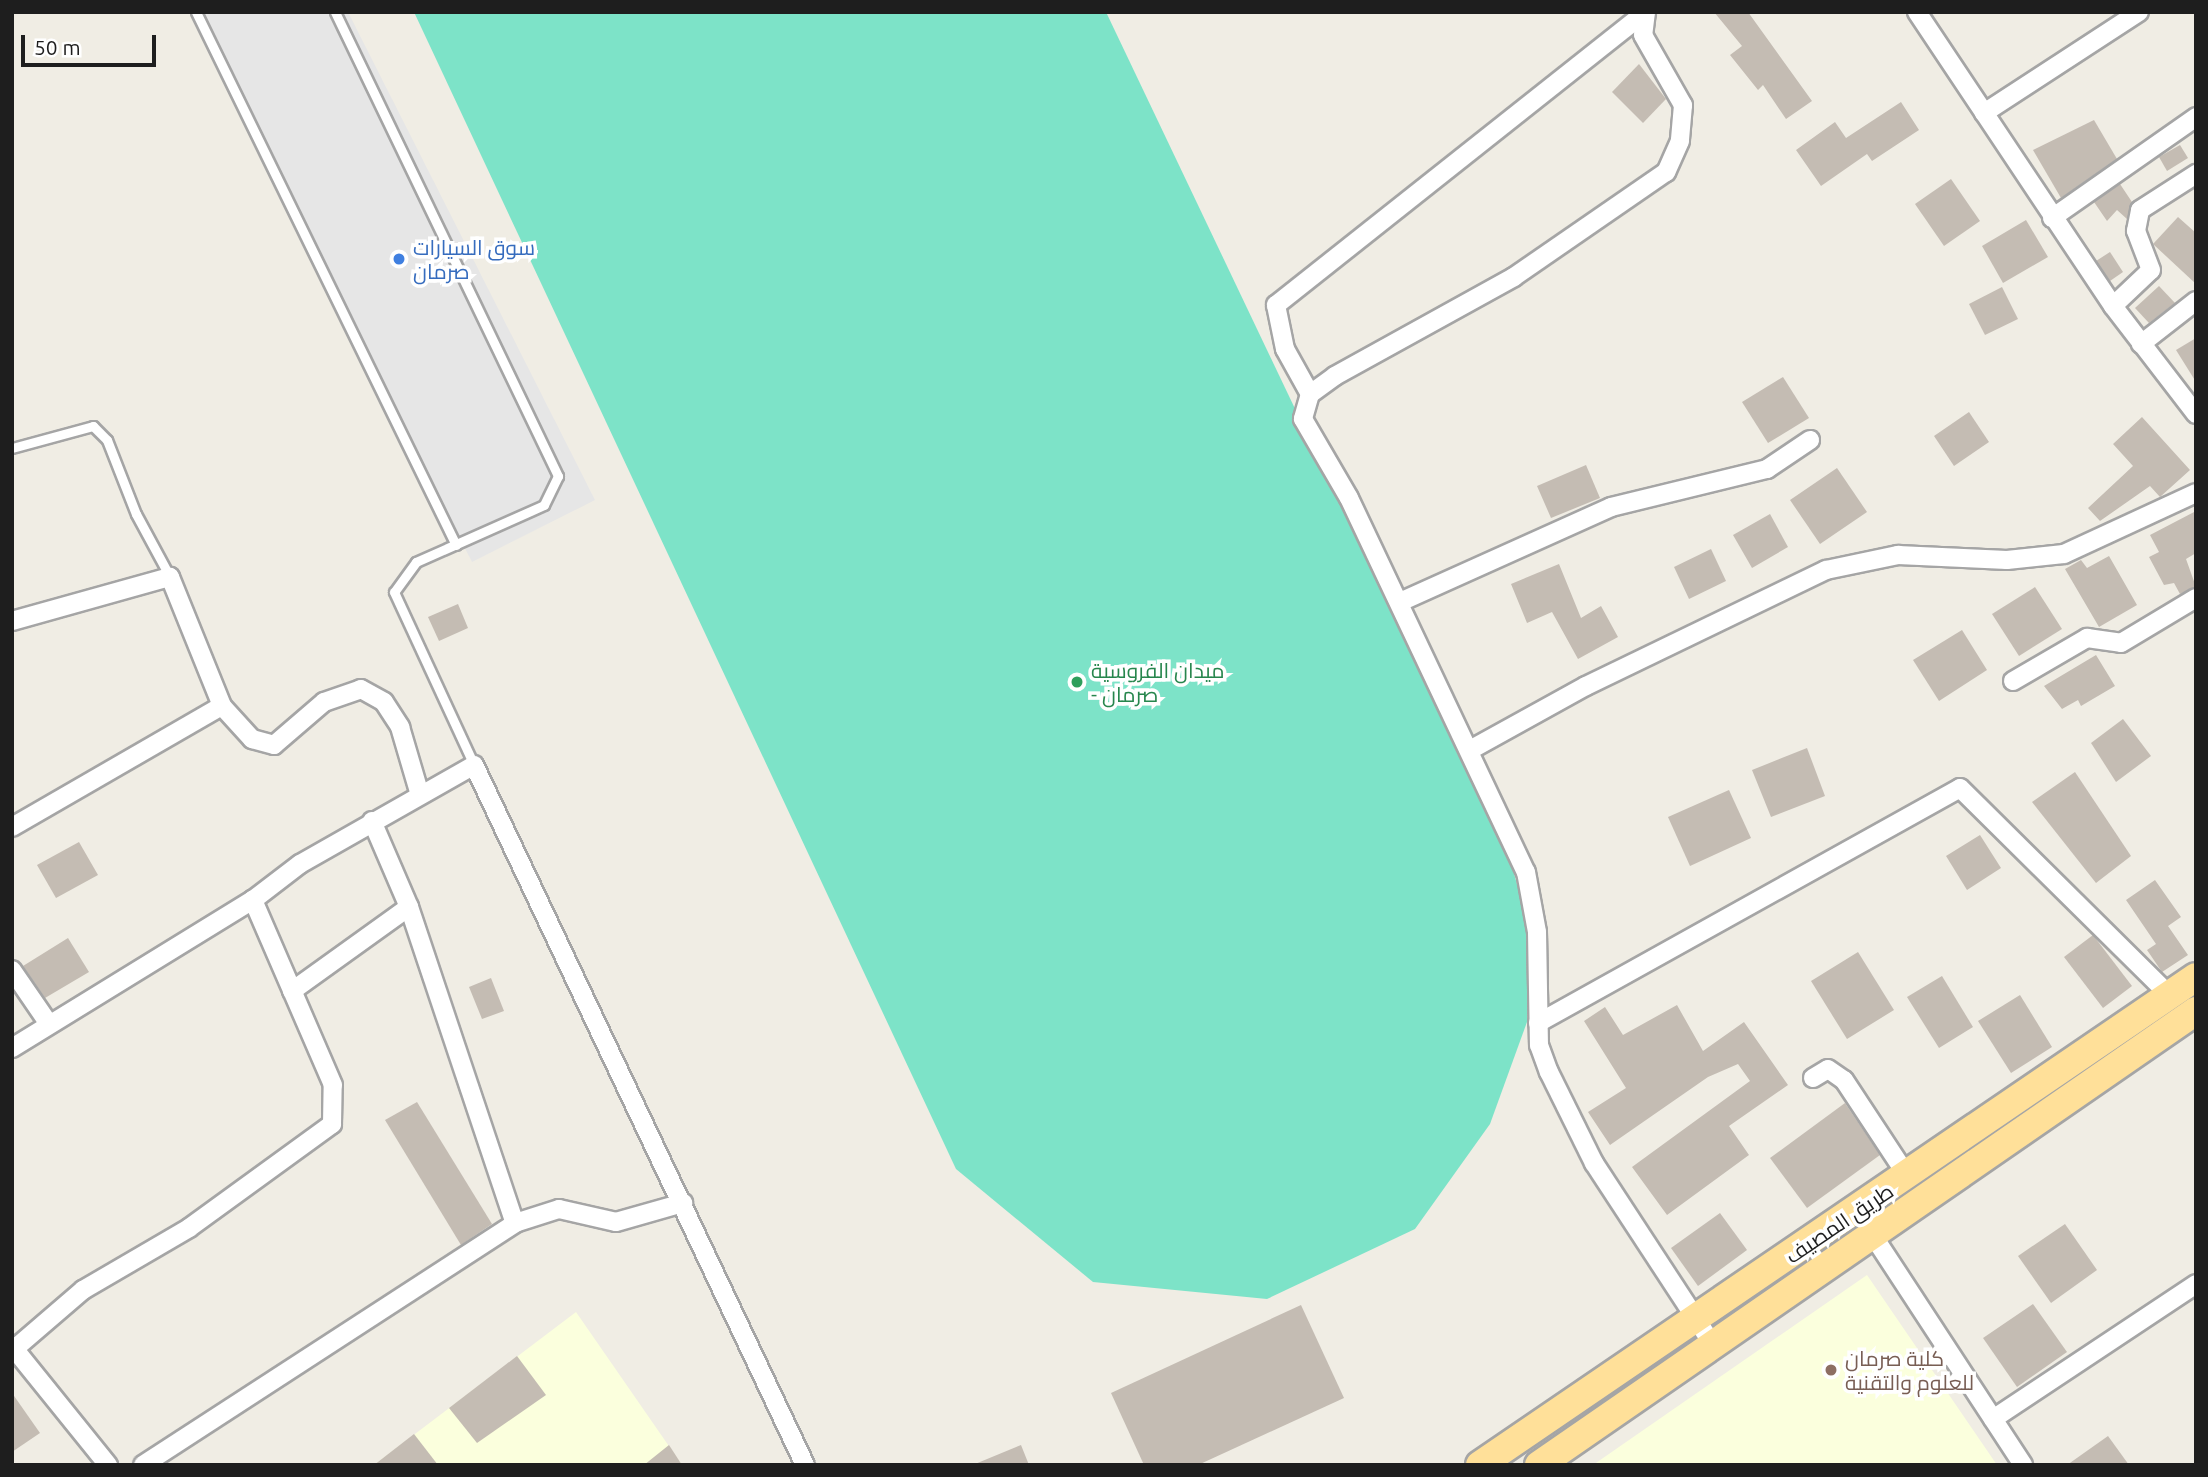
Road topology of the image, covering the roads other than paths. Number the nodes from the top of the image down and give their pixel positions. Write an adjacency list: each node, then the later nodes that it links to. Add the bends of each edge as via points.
1 (196, 12): 18 (lane)
2 (335, 12): 18 (lane, via 558,476 544,505)
3 (1646, 12): 13 (street, via 1276,305 1285,349); 13 (street, via 1643,35 1683,105 1680,141 1666,172 1514,278 1375,351)
4 (1917, 12): 6 (street)
5 (2139, 12): 6 (street)
6 (1984, 113): 9 (street)
7 (2196, 117): 9 (street)
8 (2196, 174): 11 (street, via 2140,210 2136,231 2151,270)
9 (2052, 218): 11 (street)
10 (2196, 301): 12 (street)
11 (2113, 306): 12 (street)
12 (2141, 344): 14 (street)
13 (1310, 394): 21 (street, via 1303,410 1306,430 1349,498)
14 (2196, 414)
15 (1810, 440): 21 (street, via 1768,469 1611,507)
16 (12, 448): 19 (lane, via 93,426 107,440 136,514)
17 (2196, 492): 25 (street, via 2064,554 2007,561 1898,555 1826,570 1586,686)
18 (456, 545): 26 (lane, via 407,568 394,592)
19 (170, 577): 22 (street); 24 (street)
20 (2196, 598): 23 (street, via 2121,643 2087,638)
21 (1400, 602): 25 (street)
22 (12, 621)
23 (2013, 681)
24 (222, 706): 27 (street, via 253,739 274,746 324,702 361,689 384,702 400,727); 29 (street)
25 (1470, 750): 37 (street, via 1526,872 1537,932)
26 (474, 765): 27 (street); 42 (street)
27 (420, 795): 28 (street)
28 (372, 821): 30 (street); 31 (street)
29 (12, 827)
30 (253, 900): 34 (street); 38 (street)
31 (410, 907): 34 (street); 43 (street)
32 (12, 970): 38 (street)
33 (2196, 977): 35 (main road, طريق المصيف)
34 (292, 991): 48 (street, via 333,1085 332,1124 189,1228 83,1290)
35 (2170, 996): 37 (street, via 1960,788); 41 (main road, طريق المصيف)
36 (2196, 1011): 44 (main road, طريق المصيف)
37 (1538, 1023): 46 (street, via 1549,1072 1594,1163)
38 (49, 1024): 39 (street)
39 (12, 1048)
40 (1813, 1078): 41 (street, via 1828,1069 1844,1080)
41 (1908, 1177): 46 (main road, طريق المصيف)
42 (682, 1203): 43 (street, via 616,1222 559,1209); 52 (street)
43 (515, 1223): 51 (street)
44 (1872, 1234): 47 (main road, طريق المصيف); 49 (street)
45 (2196, 1284): 49 (street)
46 (1694, 1319): 47 (street); 53 (main road, طريق المصيف)
47 (1713, 1345): 54 (main road, طريق المصيف)
48 (13, 1349): 50 (street)
49 (1993, 1419): 55 (street)
50 (108, 1465)
51 (143, 1465)
52 (805, 1465)
53 (1480, 1465)
54 (1539, 1465)
55 (2022, 1465)

